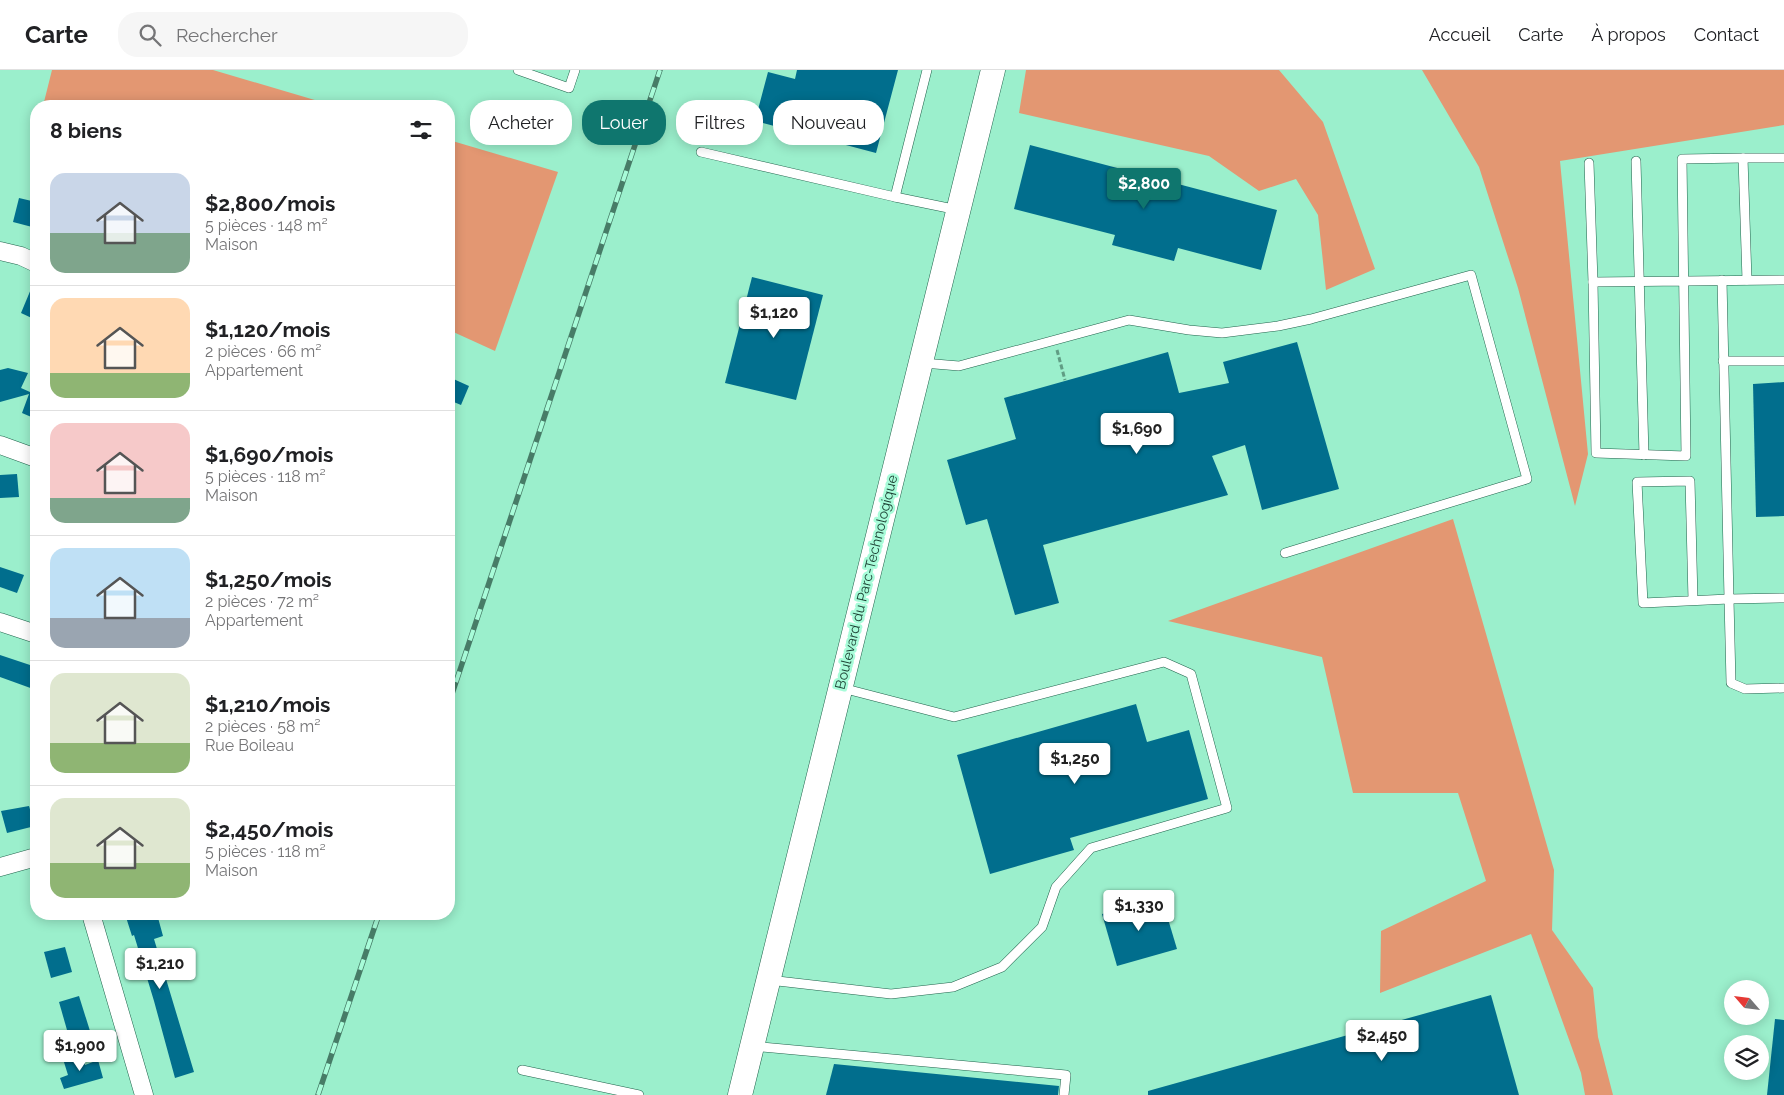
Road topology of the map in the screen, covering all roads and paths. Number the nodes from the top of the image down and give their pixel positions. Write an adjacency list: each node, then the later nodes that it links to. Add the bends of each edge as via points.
1 (518, 70): 2 (lane, via 569,88)
2 (575, 70)
3 (927, 70): 10 (lane)
4 (993, 70): 11 (street, Boulevard du Parc-Technologique)
5 (700, 152): 10 (lane)
6 (1743, 158): 7 (lane); 15 (lane); 18 (lane, via 1682,159)
7 (1784, 158)
8 (1636, 161): 17 (lane)
9 (1589, 163): 19 (lane)
10 (895, 197): 11 (lane)
11 (958, 210): 23 (street, Boulevard du Parc-Technologique)
12 (0, 251): 13 (street)
13 (30, 260)
14 (1722, 280): 15 (lane); 18 (lane); 21 (lane)
15 (1747, 280): 16 (lane)
16 (1784, 280)
17 (1639, 281): 18 (lane); 19 (lane); 26 (lane)
18 (1682, 281): 26 (lane, via 1686,456)
19 (1593, 282): 26 (lane, via 1596,454)
20 (1058, 354): 24 (path)
21 (1723, 361): 22 (lane); 30 (lane)
22 (1784, 361)
23 (920, 363): 28 (lane, via 959,366 1129,320 1222,333 1278,326 1470,275 1527,479); 34 (street, Boulevard du Parc-Technologique)
24 (1065, 380)
25 (0, 445): 27 (street)
26 (1644, 455)
27 (30, 456)
28 (1284, 552)
29 (1784, 598): 30 (lane)
30 (1729, 599): 31 (lane); 35 (lane, via 1731,683 1745,689)
31 (1693, 600): 31 (lane, via 1643,603 1637,482 1690,480)
32 (0, 622): 33 (street)
33 (30, 632)
34 (839, 688): 39 (street, Boulevard du Parc-Technologique); 39 (lane, via 954,717 1164,662 1191,674 1227,808 1091,848 1056,887 1042,927 1002,968 953,987 891,994)
35 (1784, 688)
36 (30, 859): 37 (street)
37 (0, 867)
38 (93, 920): 42 (street)
39 (768, 980): 40 (street, Boulevard du Parc-Technologique)
40 (752, 1046): 44 (street, Boulevard du Parc-Technologique); 45 (lane, via 1066,1075)
41 (522, 1070): 43 (lane)
42 (144, 1095)
43 (638, 1095)
44 (740, 1095)
45 (1064, 1095)

